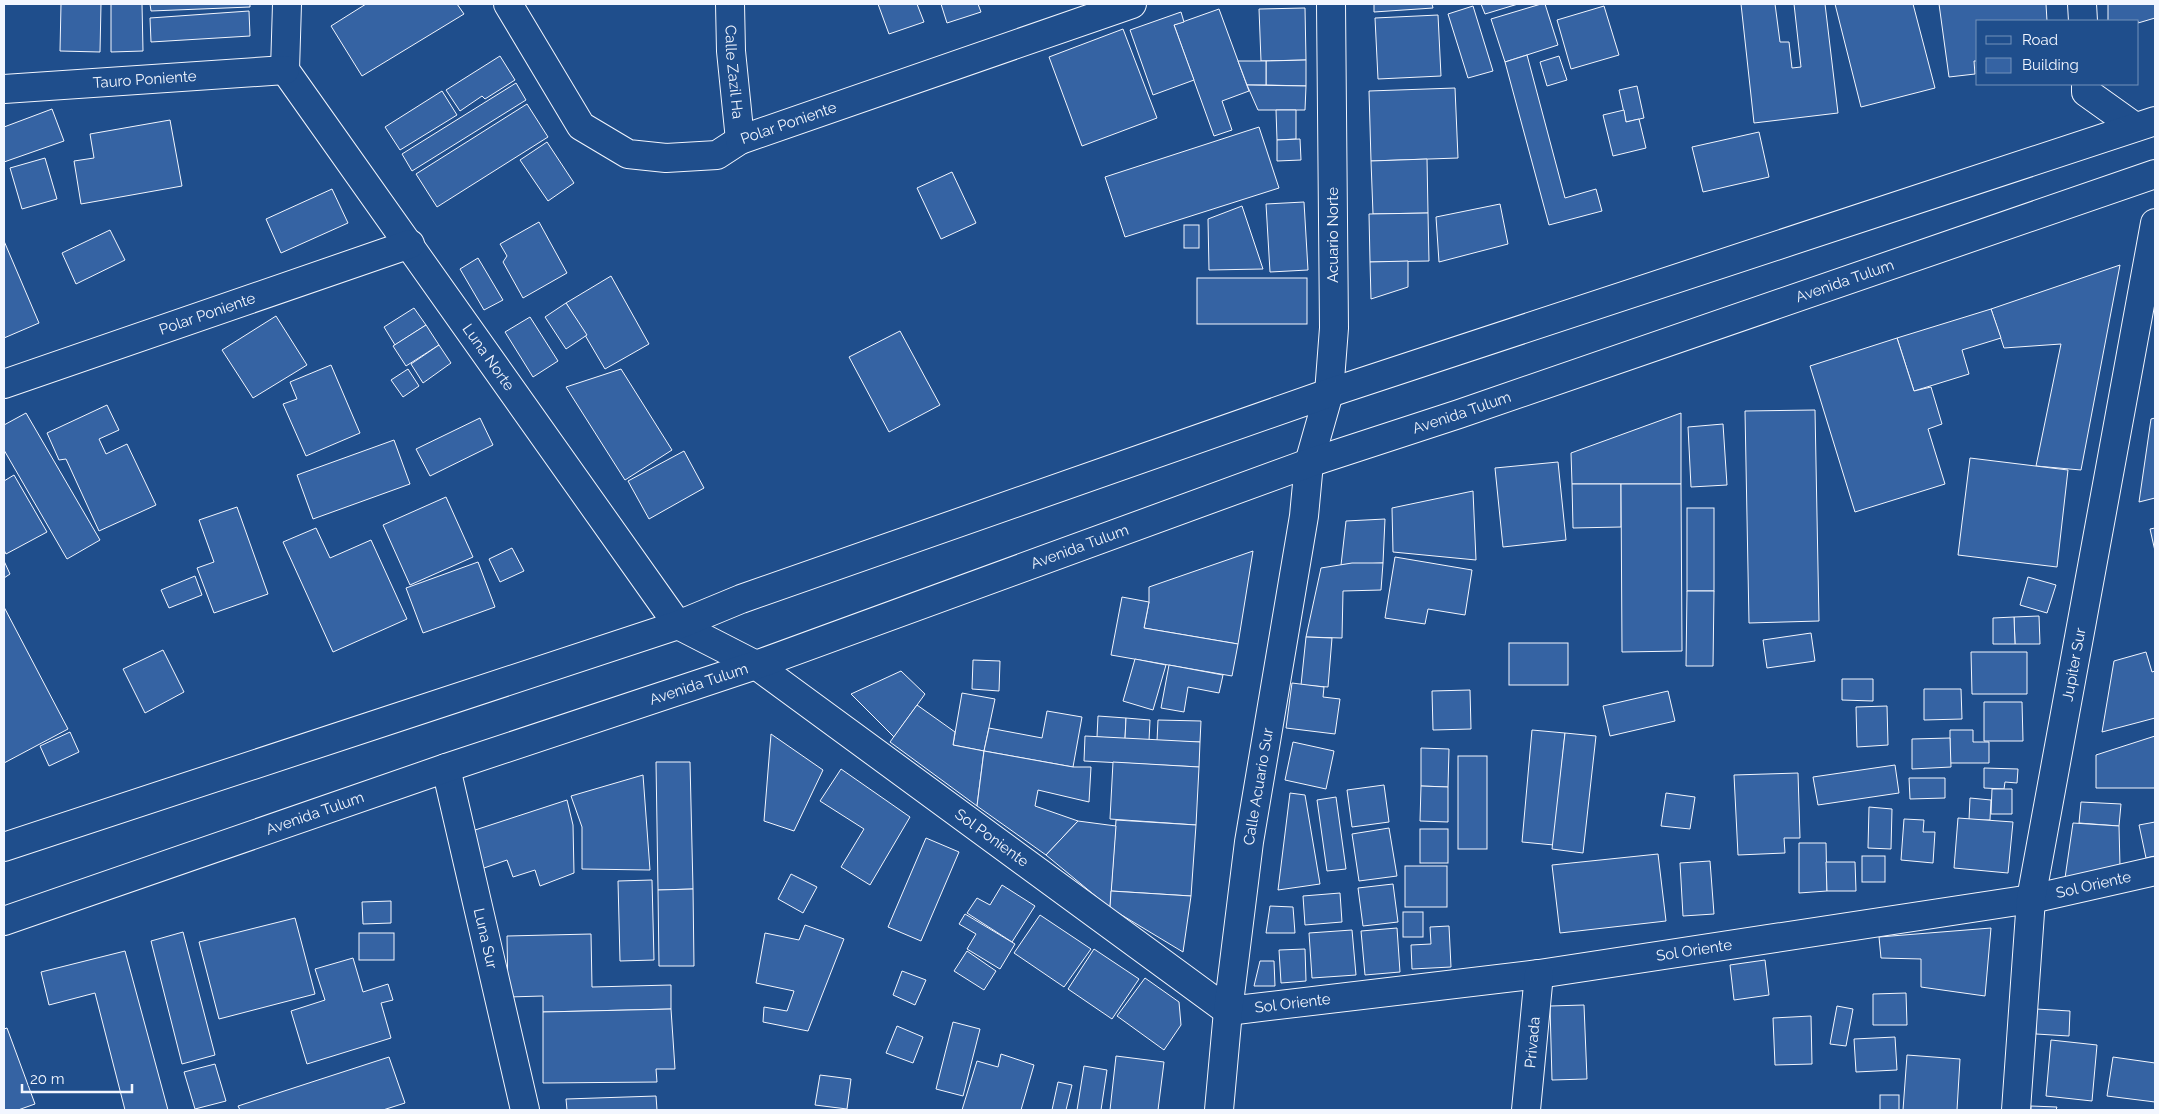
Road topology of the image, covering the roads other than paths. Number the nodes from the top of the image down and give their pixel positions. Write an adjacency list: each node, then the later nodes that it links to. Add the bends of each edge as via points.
1 (287, 4): 8 (street)
2 (508, 4): 12 (street, Polar Poniente, via 581,126 628,154 666,158 717,155)
3 (730, 4): 12 (street, Calle Zazil Ha, via 730,51)
4 (1132, 4): 12 (street, Polar Poniente)
5 (1331, 4): 17 (street, Acuario Norte, via 1334,328)
6 (2082, 4): 7 (street)
7 (2083, 20)
8 (285, 70): 10 (street, Tauro Poniente); 15 (street, Luna Norte)
9 (2086, 85): 11 (street, via 2086,92)
10 (4, 89)
11 (2145, 124): 17 (street)
12 (740, 140)
13 (2155, 174): 18 (street, Avenida Tulum)
14 (2155, 223): 24 (street, Jupiter Sur)
15 (410, 244): 16 (street, Polar Poniente); 19 (street, Luna Norte)
16 (4, 384)
17 (1329, 393): 18 (street, Acuario Norte); 19 (street, via 741,599)
18 (1309, 463): 20 (street, Avenida Tulum); 27 (street, Calle Acuario Sur, via 1304,516 1249,842)
19 (678, 625): 20 (street, Luna Norte); 22 (street)
20 (756, 665): 21 (street, Avenida Tulum); 27 (street, Sol Poniente)
21 (446, 768): 25 (street, Avenida Tulum); 28 (street, Luna Sur)
22 (4, 847)
23 (2155, 871): 24 (street, Sol Oriente)
24 (2031, 899): 26 (street, Sol Oriente); 31 (street, Jupiter Sur)
25 (4, 921)
26 (1538, 974): 27 (street, Sol Oriente); 30 (street, Privada)
27 (1228, 1011): 29 (street, Calle Acuario Sur)
28 (524, 1110)
29 (1219, 1110)
30 (1526, 1110)
31 (2016, 1110)

